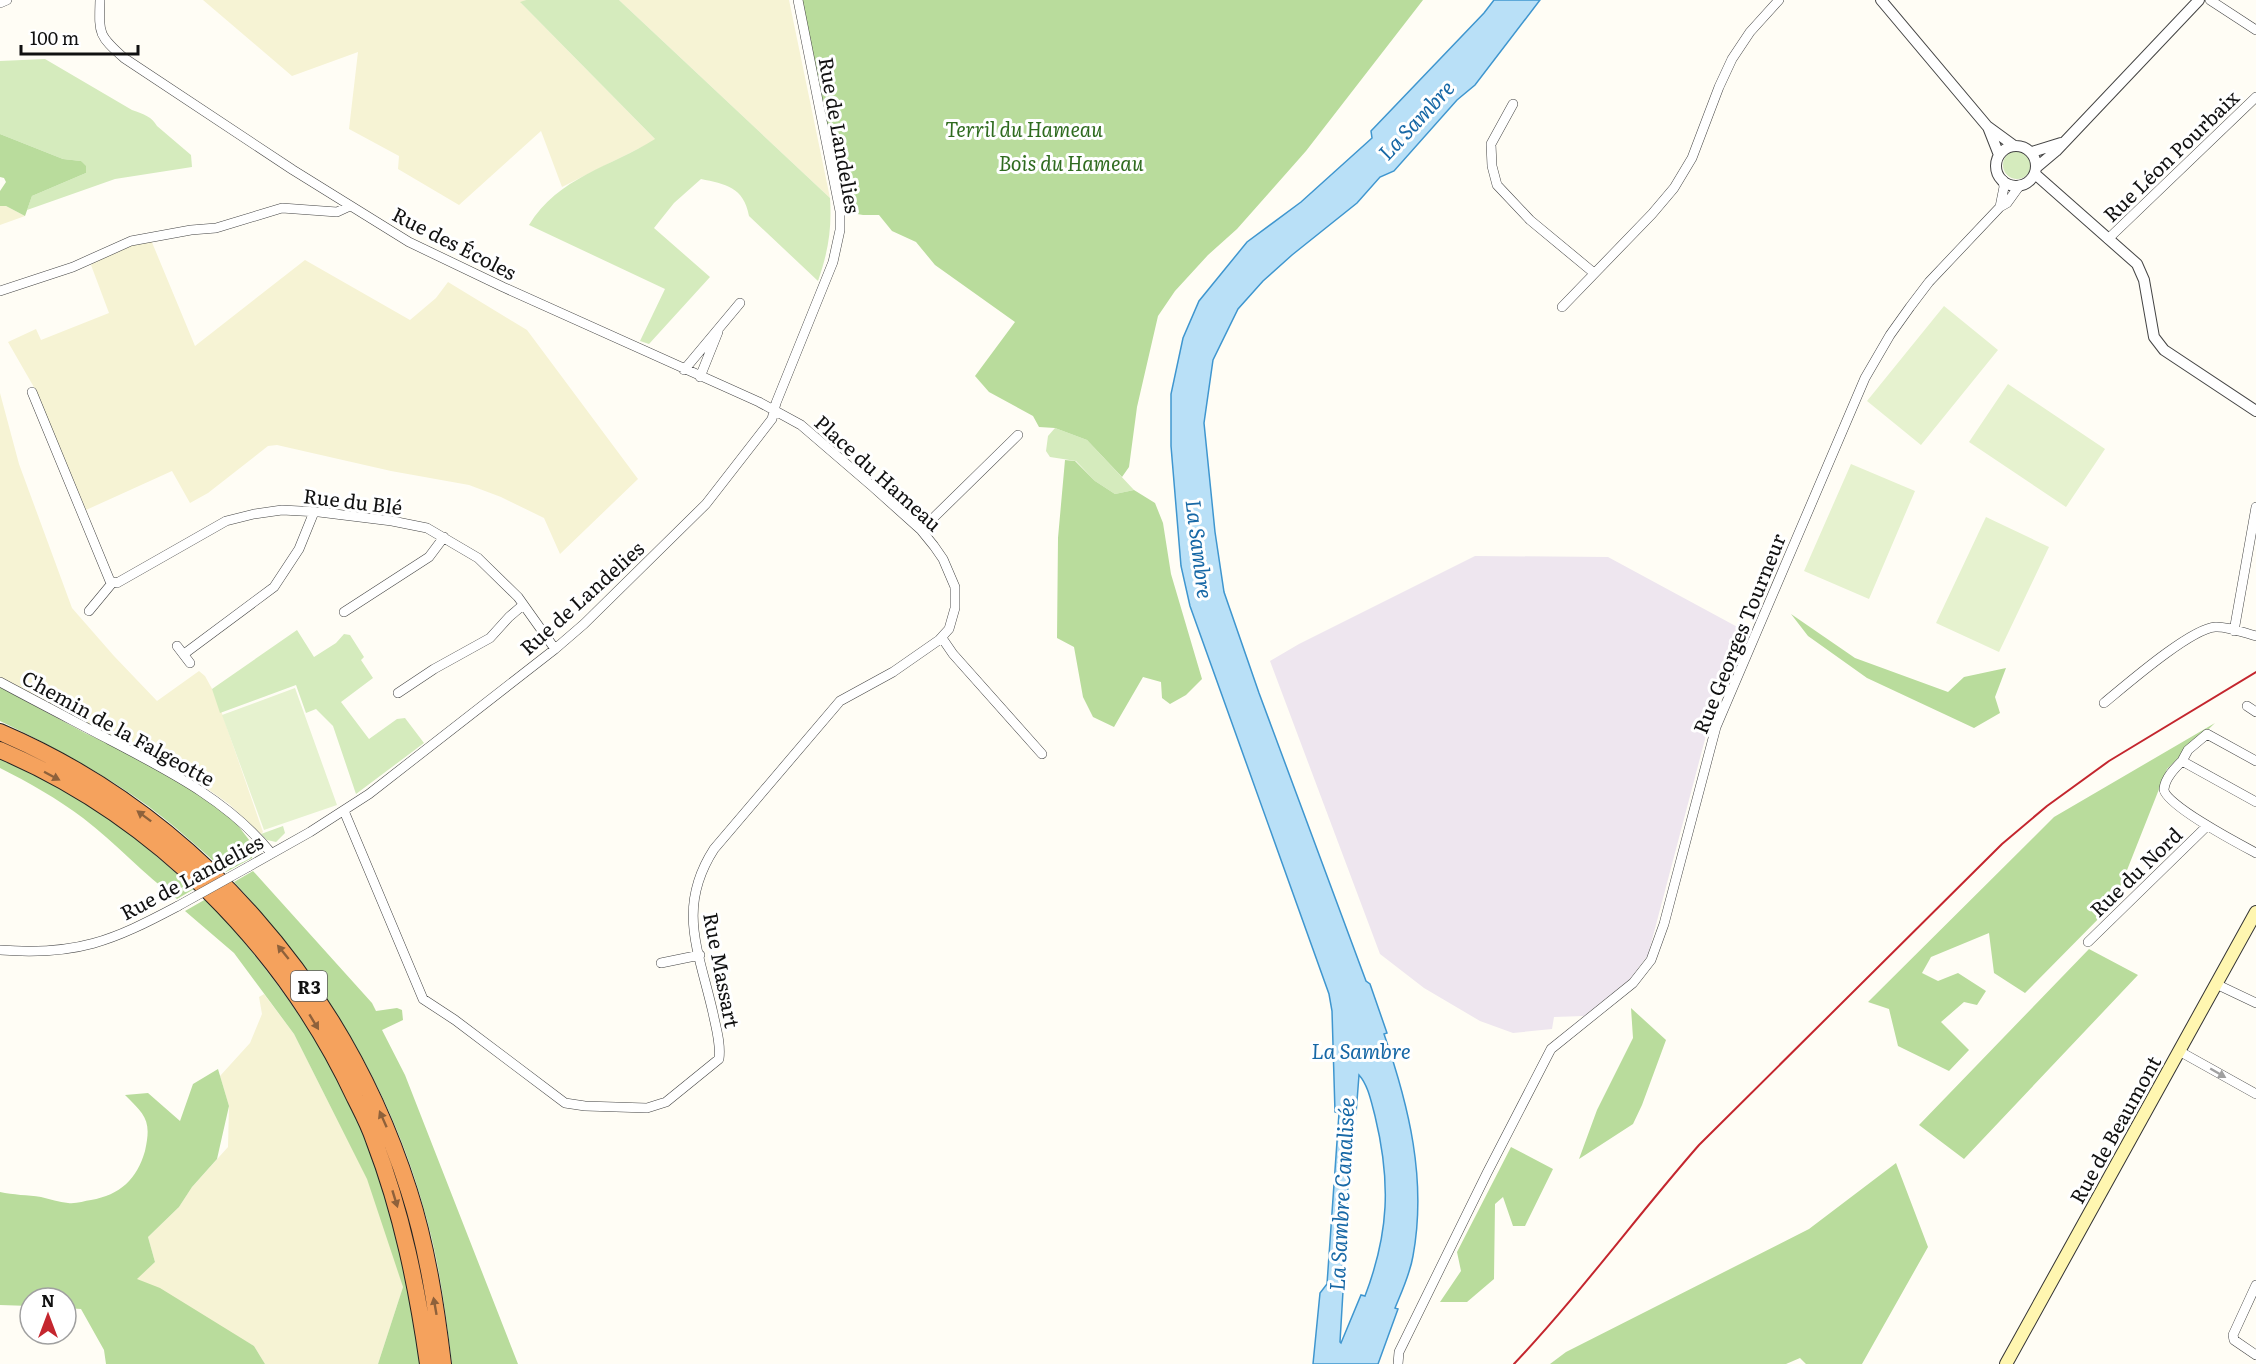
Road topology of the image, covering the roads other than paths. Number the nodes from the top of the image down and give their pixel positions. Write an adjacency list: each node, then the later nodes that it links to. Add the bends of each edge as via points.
1 (7, 0): 8 (street)
2 (100, 0): 20 (street, Rue des Écoles, via 99,29 124,58)
3 (798, 0): 31 (street, Rue de Landelies, via 840,211 840,230 826,280)
4 (1779, 0): 23 (street, via 1732,59 1700,141 1674,188)
5 (1881, 0): 12 (street)
6 (2199, 0): 13 (street)
7 (2210, 0): 9 (street)
8 (0, 3)
9 (2256, 30)
10 (2256, 97): 22 (street, Rue Léon Pourbaix)
11 (1513, 104): 23 (street, via 1491,144 1497,185 1530,220)
12 (1987, 126): 14 (street); 16 (street)
13 (2061, 143): 15 (street); 17 (street)
14 (2013, 145): 15 (street); 16 (street)
15 (2032, 153): 17 (street)
16 (1999, 155): 18 (street, via 1996,167)
17 (2036, 171): 19 (street, via 2031,180); 22 (street)
18 (2002, 180): 19 (street); 21 (street)
19 (2020, 185): 21 (street, Rue Georges Tourneur)
20 (350, 206): 24 (street, via 336,212 282,208 216,228 131,241 73,267); 28 (street, Rue des Écoles, via 450,263)
21 (2000, 207): 77 (street, Rue Georges Tourneur, via 1929,282 1865,378 1716,727 1651,960 1633,983 1551,1048 1399,1352)
22 (2108, 239): 32 (street, via 2137,264 2144,280 2154,337 2164,350)
23 (1594, 273): 26 (street)
24 (0, 291)
25 (740, 303): 27 (street)
26 (1562, 307)
27 (720, 327): 28 (street); 29 (street)
28 (684, 370): 29 (street, Rue des Écoles)
29 (700, 377): 31 (street, Rue des Écoles)
30 (32, 392): 38 (street)
31 (775, 411): 36 (street, Place du Hameau, via 812,433); 46 (street, Rue de Landelies, via 706,504)
32 (2256, 411)
33 (1018, 435): 36 (street)
34 (2256, 507): 42 (street)
35 (314, 512): 37 (street, Rue du Blé, via 392,521 427,528); 38 (street, Rue du Blé, via 282,510 226,521); 47 (street, via 299,549 274,587)
36 (921, 530): 44 (street, Place du Hameau, via 943,560 955,587 952,620)
37 (444, 537): 39 (street, Rue du Blé, via 478,558); 41 (street, via 422,562)
38 (113, 582): 40 (street, Rue du Blé)
39 (523, 605): 46 (street, Rue du Blé); 50 (street, via 490,638)
40 (89, 611)
41 (344, 612)
42 (2234, 631): 43 (street); 51 (street, via 2205,629)
43 (2256, 636)
44 (942, 638): 56 (street); 67 (street, Rue Massart, via 893,672 840,701 714,849 701,871 693,898 693,925)
45 (177, 646): 47 (street)
46 (555, 649): 60 (street, Rue de Landelies)
47 (184, 654): 48 (street)
48 (190, 663)
49 (0, 682): 62 (street, Chemin de la Falgeotte, via 204,792 238,818)
50 (398, 693)
51 (2104, 703)
52 (2247, 706): 53 (street)
53 (2256, 712)
54 (0, 732): 76 (highway, R3, one-way to 54, via 427,1259 410,1192 388,1130 359,1067 304,979 250,910 143,814 83,774)
55 (0, 750): 75 (highway, R3, one-way to 75, via 75,788 187,871 236,920 310,1016 343,1071 395,1199 412,1261)
56 (1042, 754)
57 (2181, 760): 58 (street, via 2207,734); 59 (street); 61 (street, via 2164,789 2167,797)
58 (2256, 761)
59 (2256, 802)
60 (344, 811): 62 (street, Rue de Landelies); 67 (street, Rue Massart, via 423,999 572,1105 657,1106 719,1059 719,1039)
61 (2208, 826): 63 (street); 65 (street, Rue du Nord)
62 (272, 853): 66 (street, Rue de Landelies, bridge, via 132,930 91,945 56,952)
63 (2256, 853)
64 (2256, 912): 69 (main road, Rue de Beaumont)
65 (2088, 942)
66 (0, 950)
67 (700, 956): 68 (street)
68 (661, 963)
69 (2216, 984): 70 (street); 71 (main road, Rue de Beaumont)
70 (2256, 1003)
71 (2179, 1051): 72 (street, one-way to 72); 78 (main road, Rue de Beaumont)
72 (2256, 1094)
73 (2256, 1285): 74 (street, via 2233,1335 2234,1340)
74 (2256, 1355)
75 (428, 1364)
76 (443, 1364)
77 (1398, 1364)
78 (2006, 1364)

